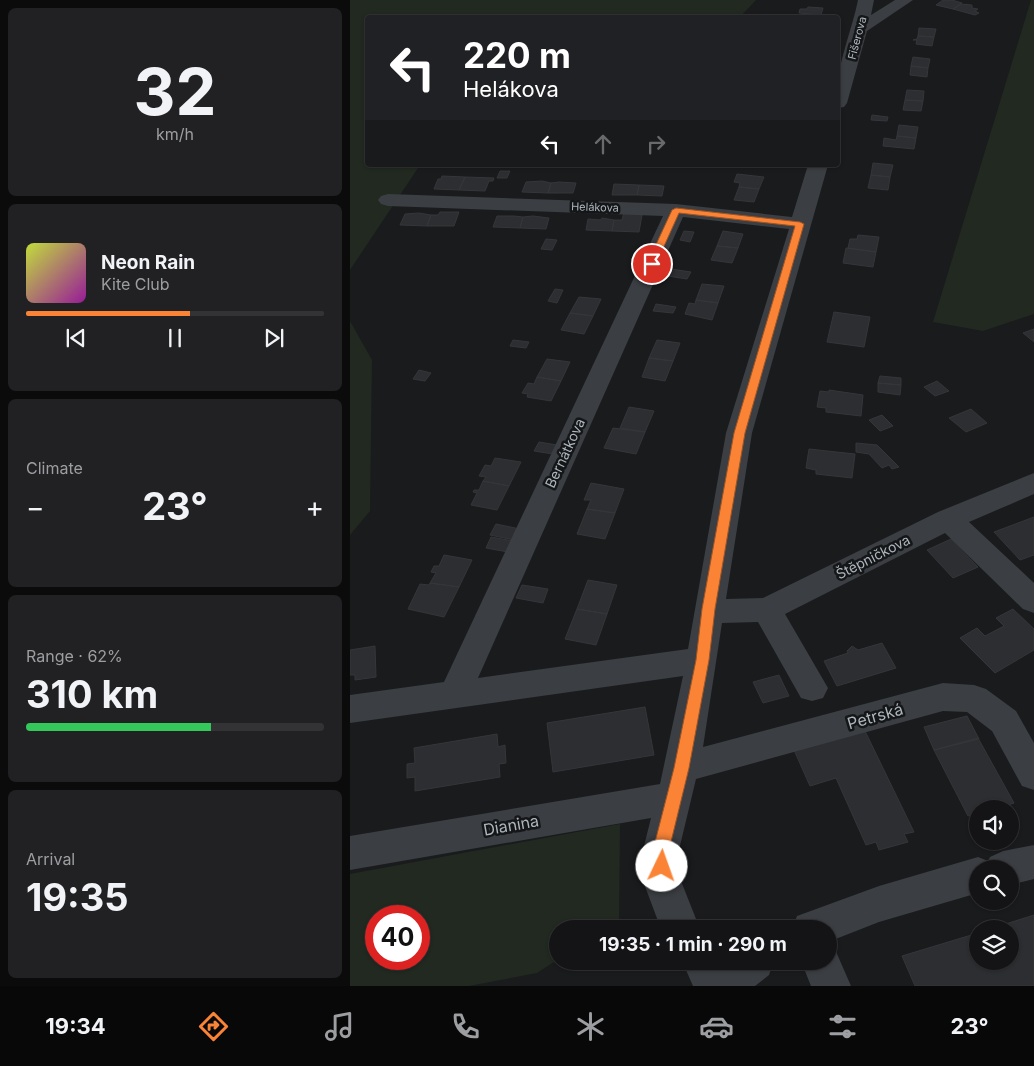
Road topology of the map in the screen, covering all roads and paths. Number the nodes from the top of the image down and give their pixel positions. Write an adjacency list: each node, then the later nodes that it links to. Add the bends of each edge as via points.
1 (866, 0): 3 (street, Fišerova)
2 (905, 0): 3 (street)
3 (860, 30): 4 (street, Fišerova)
4 (840, 97)
5 (817, 167): 8 (street)
6 (388, 200): 7 (street, Helákova)
7 (676, 210): 8 (street, Helákova); 16 (street, Bernátkova)
8 (800, 224): 12 (street, via 739,433)
9 (1034, 483): 10 (street, Štěpničkova)
10 (948, 519): 11 (street); 13 (street, Štěpničkova)
11 (1034, 601)
12 (709, 609): 13 (street, Štěpničkova, via 730,612); 14 (street)
13 (767, 610): 15 (street)
14 (702, 660): 16 (street); 19 (street)
15 (812, 688)
16 (454, 695): 17 (street)
17 (350, 709)
18 (1034, 775): 19 (street, Petrská, via 1004,721 974,700 943,698)
19 (677, 783): 20 (street, Dianina); 24 (street, via 661,850 662,881)
20 (350, 853)
21 (1034, 862): 22 (street)
22 (1019, 865)
23 (969, 878): 25 (street)
24 (677, 920)
25 (835, 920)
26 (706, 970): 29 (street)
27 (744, 970): 30 (street)
28 (824, 970): 31 (street)
29 (715, 986)
30 (724, 986)
31 (832, 986)

